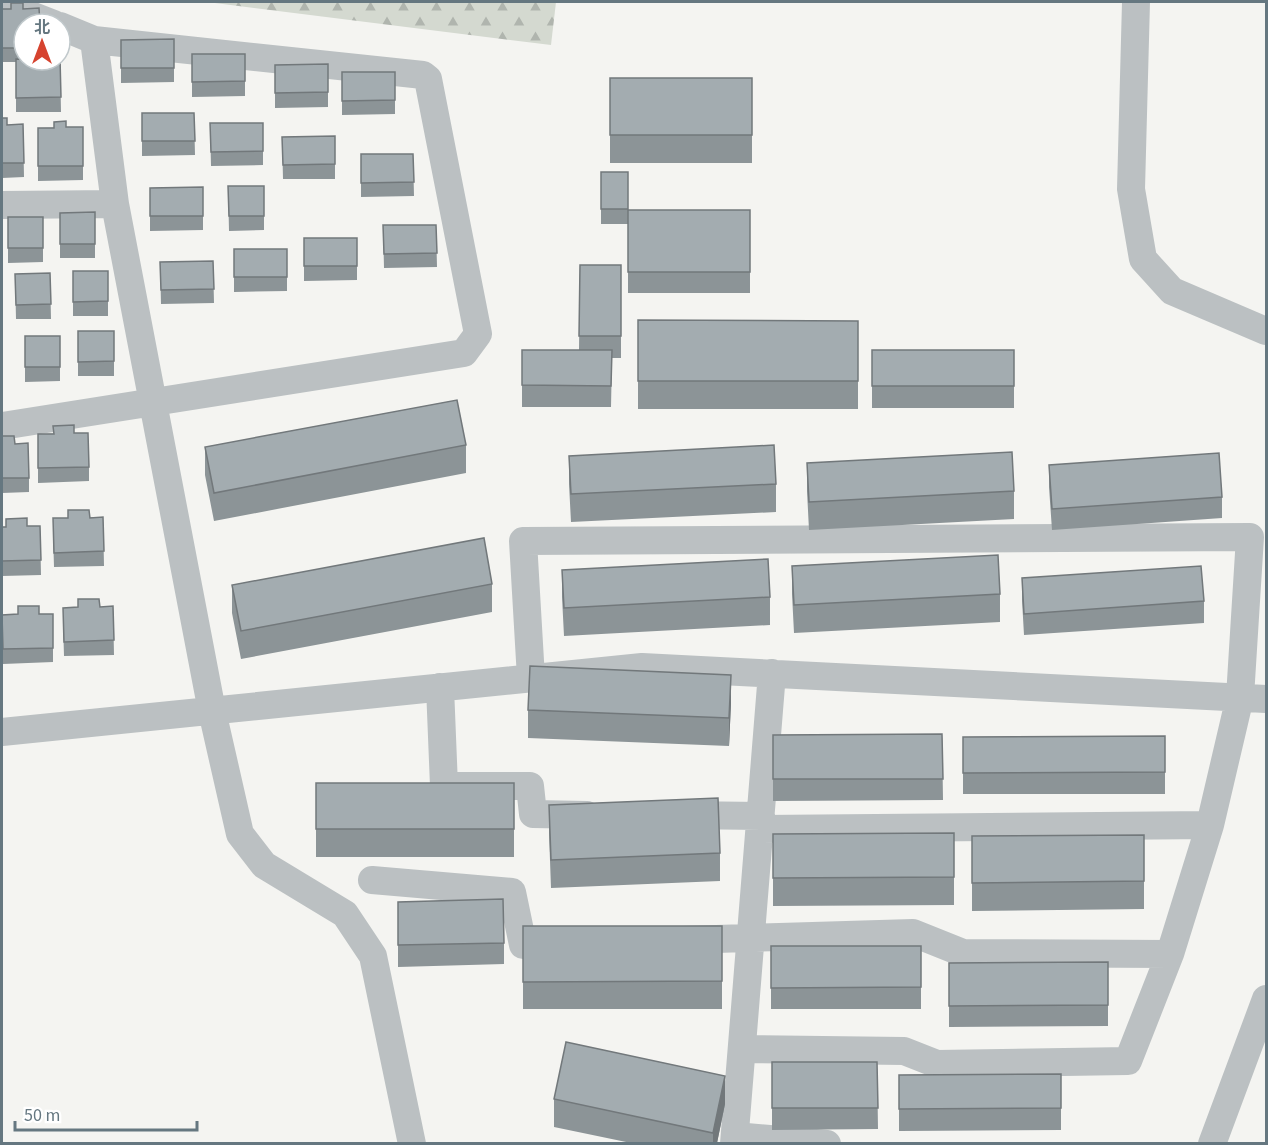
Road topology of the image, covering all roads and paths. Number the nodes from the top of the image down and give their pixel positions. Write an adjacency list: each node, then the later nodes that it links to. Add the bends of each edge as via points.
1 (1136, 2): 8 (street, via 1131,189 1143,259 1172,291)
2 (2, 4): 3 (street)
3 (23, 12)
4 (72, 31): 5 (street)
5 (94, 40): 6 (street); 9 (street, via 428,78 478,334 464,353)
6 (115, 204): 7 (street); 9 (street)
7 (2, 205)
8 (1266, 331)
9 (153, 402): 10 (street); 15 (street)
10 (2, 426)
11 (772, 673): 12 (street, via 642,667); 14 (street); 19 (street)
12 (531, 678): 13 (street); 14 (street, via 524,541 1250,537)
13 (440, 687): 15 (street); 17 (street, via 444,786 530,786 533,814)
14 (1253, 698): 20 (street)
15 (212, 711): 16 (street); 29 (street, via 240,834 264,865 345,914 373,956)
16 (2, 732)
17 (613, 815)
18 (659, 815): 19 (street)
19 (761, 822): 20 (street); 22 (street)
20 (1210, 825): 25 (street)
21 (372, 880): 24 (street, via 512,892 523,945)
22 (752, 938): 23 (street); 25 (street, via 913,933 963,953); 27 (street)
23 (660, 941)
24 (592, 943)
25 (1170, 954): 27 (street, via 1128,1061 937,1064 904,1051)
26 (1266, 999): 31 (street)
27 (743, 1049): 28 (street)
28 (735, 1140): 30 (street)
29 (412, 1143)
30 (827, 1143)
31 (1212, 1143)

